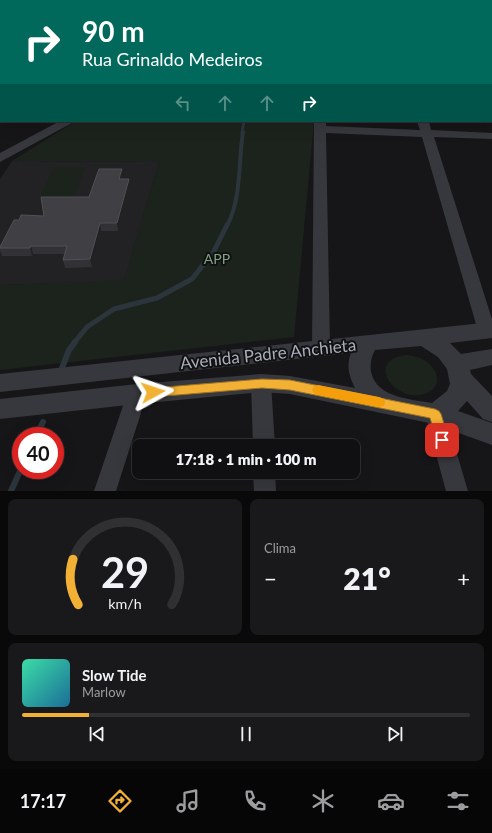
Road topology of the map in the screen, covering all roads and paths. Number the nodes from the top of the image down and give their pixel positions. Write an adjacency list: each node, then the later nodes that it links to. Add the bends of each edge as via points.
1 (66, 122): 5 (street)
2 (320, 125): 3 (street); 9 (street)
3 (425, 127): 4 (street); 6 (street)
4 (492, 136)
5 (0, 158)
6 (489, 330): 7 (street, Avenida Padre Anchieta)
7 (424, 338): 8 (street, Avenida Padre Anchieta); 11 (street, via 446,351)
8 (369, 343): 9 (street, Avenida Padre Anchieta); 15 (street, Avenida Padre Anchieta, via 362,350 358,361 359,370 364,384)
9 (321, 348): 12 (street, Avenida Padre Anchieta)
10 (492, 357): 11 (street, via 469,360)
11 (459, 371): 17 (street); 18 (street, via 462,384 457,397)
12 (0, 383)
13 (262, 384): 14 (street, Avenida Padre Anchieta); 15 (street, Avenida Padre Anchieta, via 290,385); 20 (street)
14 (137, 394): 16 (street, Avenida Padre Anchieta); 22 (street)
15 (386, 404): 18 (street, Avenida Padre Anchieta)
16 (0, 409)
17 (492, 412)
18 (435, 414): 19 (street, Avenida Padre Anchieta); 24 (street)
19 (492, 434)
20 (264, 439)
21 (264, 479): 23 (street)
22 (105, 491)
23 (265, 491)
24 (458, 491)

